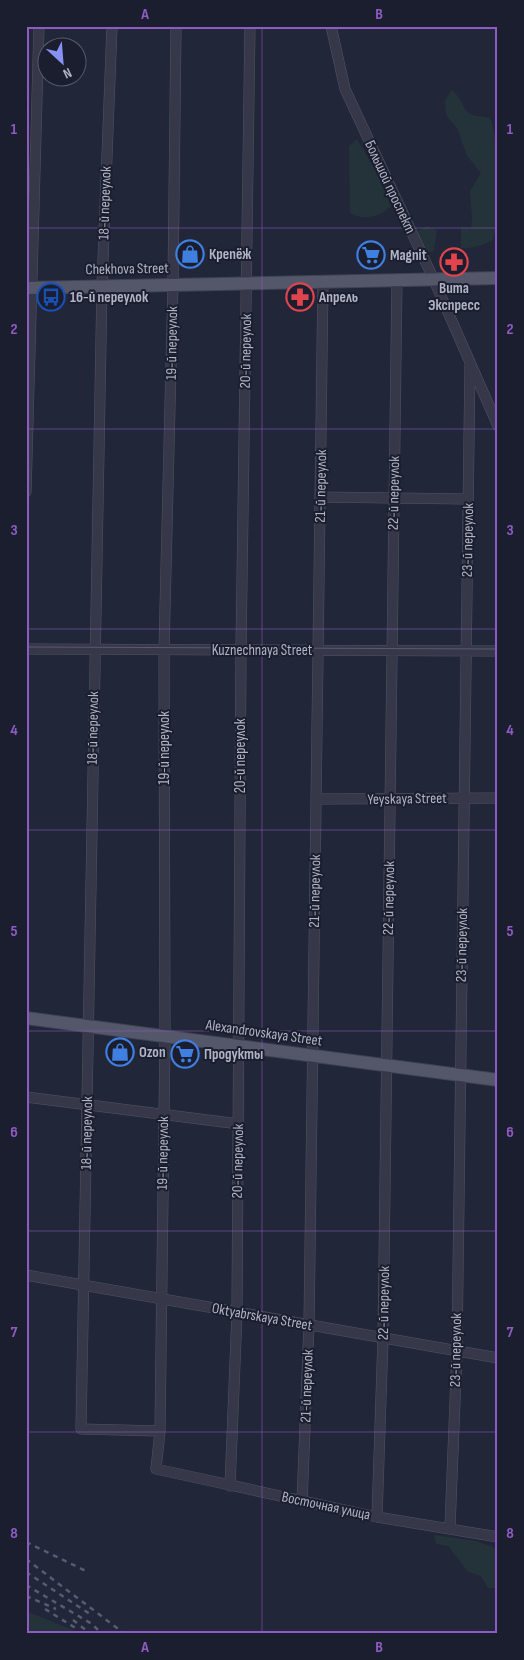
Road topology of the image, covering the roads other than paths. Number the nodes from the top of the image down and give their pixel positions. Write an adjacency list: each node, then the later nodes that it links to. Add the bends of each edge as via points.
1 (39, 26): 13 (street)
2 (112, 26): 12 (street, 18-й переулок)
3 (176, 26): 11 (street, 19-й переулок)
4 (250, 26): 10 (street, 20-й переулок)
5 (331, 26): 6 (street, Большой проспект, via 345,89)
6 (433, 278): 7 (main road, Chekhova Street); 8 (main road, Chekhova Street); 14 (street, Большой проспект)
7 (498, 278)
8 (397, 279): 9 (main road, Chekhova Street); 18 (street, 22-й переулок)
9 (323, 281): 10 (main road, Chekhova Street); 17 (street, 21-й переулок)
10 (248, 282): 11 (main road, Chekhova Street); 23 (street, 20-й переулок)
11 (173, 284): 12 (main road, Chekhova Street); 22 (street, 19-й переулок)
12 (102, 286): 13 (main road, Chekhova Street); 21 (street, 18-й переулок)
13 (29, 288): 16 (street)
14 (470, 363): 15 (street, Большой проспект); 19 (street, 23-й переулок)
15 (498, 426)
16 (26, 492)
17 (320, 497): 18 (street); 24 (street, 21-й переулок)
18 (394, 498): 19 (street); 25 (street, 22-й переулок)
19 (468, 499): 26 (street, 23-й переулок)
20 (26, 649): 21 (street, Kuznechnaya Street)
21 (94, 650): 22 (street, Kuznechnaya Street); 33 (street, 18-й переулок)
22 (164, 650): 23 (street, Kuznechnaya Street); 34 (street, 19-й переулок)
23 (241, 650): 24 (street, Kuznechnaya Street); 35 (street, 20-й переулок)
24 (318, 651): 25 (street, Kuznechnaya Street); 30 (street, 21-й переулок)
25 (392, 651): 26 (street, Kuznechnaya Street); 31 (street, 22-й переулок)
26 (466, 651): 27 (street, Kuznechnaya Street); 28 (street, 23-й переулок)
27 (498, 651)
28 (464, 798): 29 (street, Yeyskaya Street); 31 (street, Yeyskaya Street); 38 (street, 23-й переулок)
29 (498, 798)
30 (316, 799): 31 (street, Yeyskaya Street); 36 (street, 21-й переулок)
31 (390, 799): 37 (street, 22-й переулок)
32 (26, 1018): 33 (main road, Alexandrovskaya Street)
33 (90, 1026): 34 (main road, Alexandrovskaya Street); 41 (street, 18-й переулок)
34 (165, 1036): 35 (main road, Alexandrovskaya Street); 42 (street, 19-й переулок)
35 (239, 1046): 36 (main road, Alexandrovskaya Street); 43 (street, 20-й переулок)
36 (313, 1056): 37 (main road, Alexandrovskaya Street); 48 (street, 21-й переулок)
37 (387, 1066): 38 (main road, Alexandrovskaya Street); 49 (street, 22-й переулок)
38 (460, 1076): 39 (main road, Alexandrovskaya Street); 50 (street, 23-й переулок)
39 (498, 1080)
40 (26, 1098): 41 (street)
41 (88, 1105): 42 (street); 45 (street, 18-й переулок)
42 (164, 1115): 43 (street); 46 (street, 19-й переулок)
43 (238, 1124): 47 (street, 20-й переулок)
44 (26, 1275): 45 (street, Oktyabrskaya Street)
45 (84, 1285): 46 (street, Oktyabrskaya Street); 52 (street, 18-й переулок, via 80,1429)
46 (162, 1299): 47 (street, Oktyabrskaya Street); 52 (street, 19-й переулок)
47 (236, 1312): 48 (street, Oktyabrskaya Street); 54 (street, 20-й переулок)
48 (309, 1325): 49 (street, Oktyabrskaya Street); 55 (street, 21-й переулок)
49 (383, 1338): 50 (street, Oktyabrskaya Street); 56 (street, 22-й переулок)
50 (457, 1351): 51 (street, Oktyabrskaya Street); 57 (street, 23-й переулок)
51 (498, 1358)
52 (160, 1432): 53 (street, 19-й переулок)
53 (156, 1470): 54 (street, Восточная улица)
54 (230, 1486): 55 (street, Восточная улица)
55 (302, 1502): 56 (street, Восточная улица)
56 (377, 1517): 57 (street, Восточная улица)
57 (450, 1527): 58 (street, Восточная улица)
58 (498, 1536)

